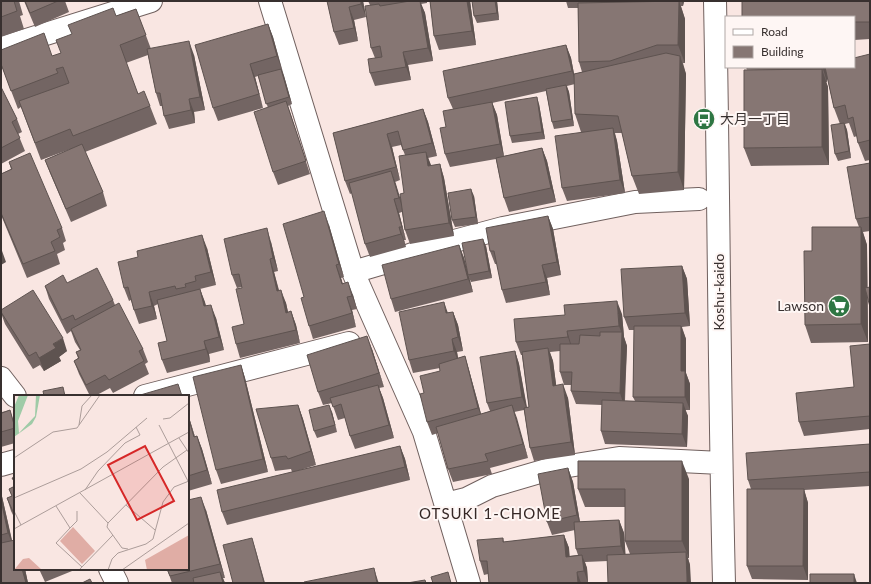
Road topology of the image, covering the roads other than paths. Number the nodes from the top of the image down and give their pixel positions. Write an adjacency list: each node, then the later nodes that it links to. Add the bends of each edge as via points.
1 (151, 1): 4 (street)
2 (270, 1): 6 (street)
3 (715, 1): 12 (street, Koshu-kaido)
4 (1, 48)
5 (699, 200): 6 (street, via 635,202 503,228)
6 (353, 272): 7 (street)
7 (381, 335): 10 (street); 14 (street, via 424,432)
8 (1, 378): 9 (street)
9 (14, 395)
10 (149, 395)
11 (14, 461): 13 (street)
12 (721, 463): 14 (street, via 619,458 558,467 498,484 466,499); 18 (street, Koshu-kaido)
13 (1, 465)
14 (446, 504): 17 (street)
15 (110, 570): 16 (street)
16 (117, 583)
17 (469, 583)
18 (724, 583)

